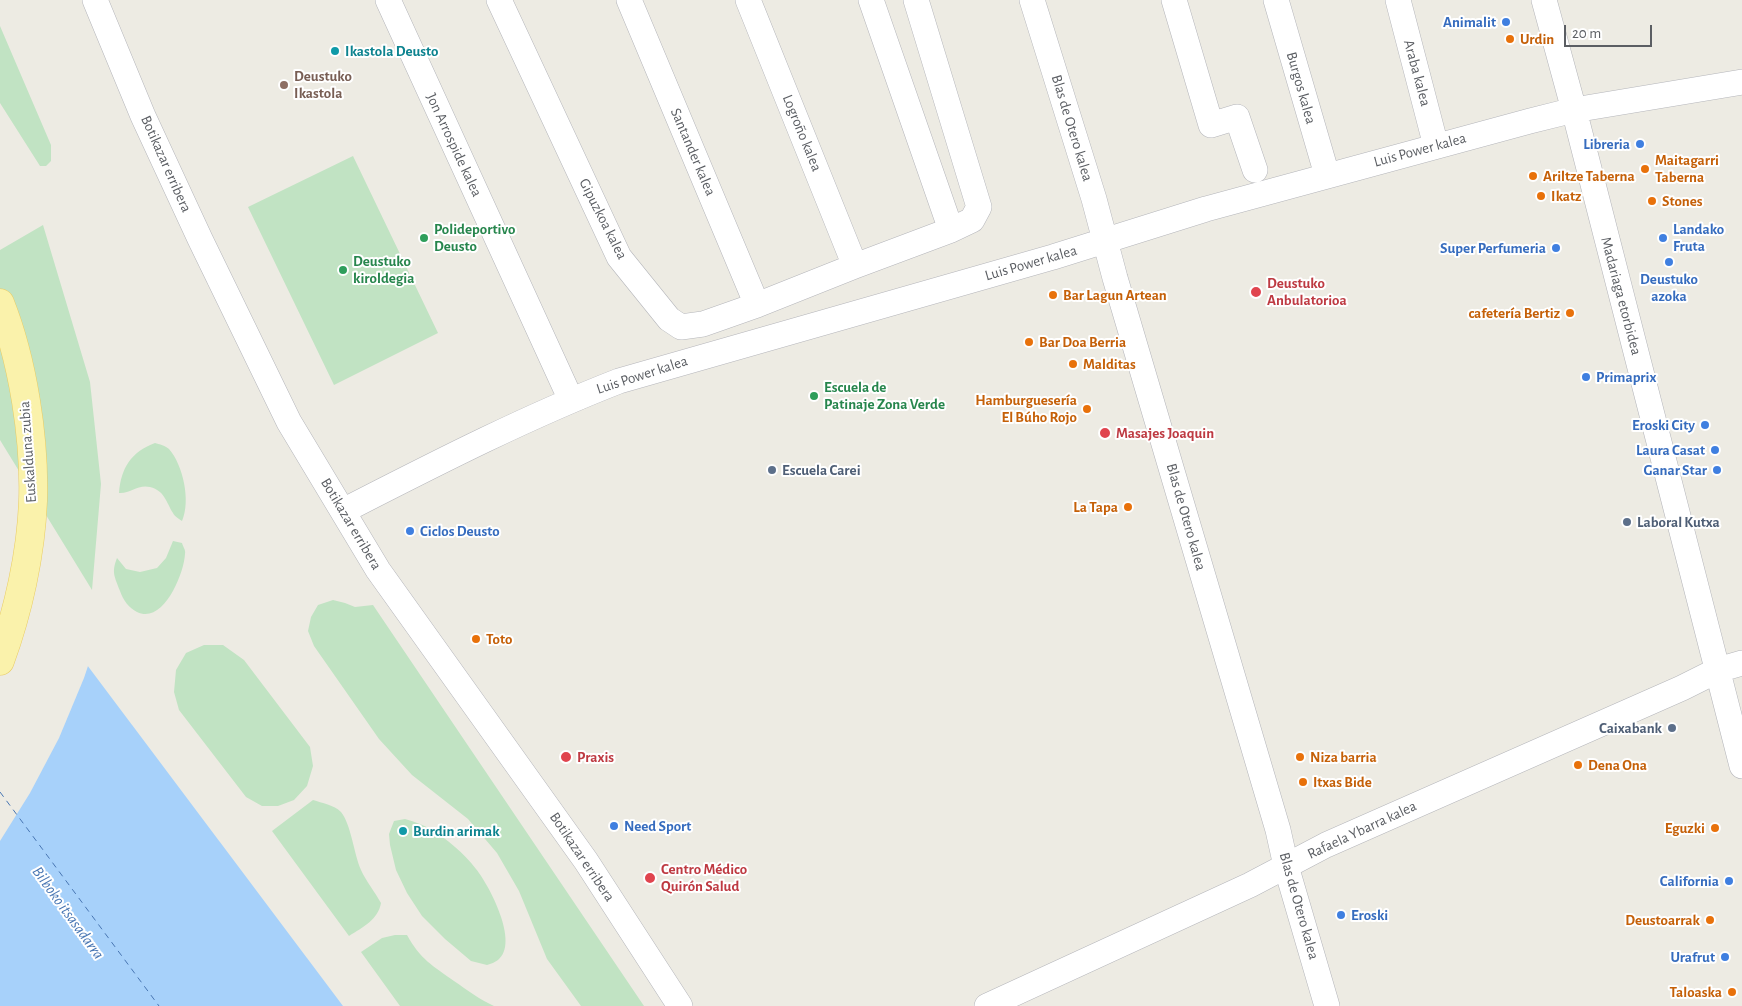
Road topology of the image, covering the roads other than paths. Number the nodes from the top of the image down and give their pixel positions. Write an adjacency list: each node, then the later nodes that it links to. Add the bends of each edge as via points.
1 (95, 0): 24 (street, Botikazar erribera, via 143,116 200,239 289,422)
2 (388, 0): 23 (street, Jon Arrospide kalea)
3 (499, 0): 22 (street, Gipuzkoa kalea, via 619,256 669,319 681,328 703,324)
4 (629, 0): 22 (street, Santander kalea)
5 (748, 0): 20 (street, Logroño kalea)
6 (871, 0): 18 (street)
7 (916, 0): 18 (street, Gipuzkoa kalea, via 979,207 972,220)
8 (1032, 0): 19 (street, Blas de Otero kalea)
9 (1174, 0): 16 (street, via 1211,125 1237,117)
10 (1276, 0): 17 (street, Burgos kalea)
11 (1398, 0): 15 (street, Araba kalea)
12 (1544, 0): 14 (street, Madariaga etorbidea)
13 (1742, 82): 14 (street, Luis Power kalea)
14 (1574, 110): 15 (street, Luis Power kalea); 27 (street, Madariaga etorbidea)
15 (1436, 146): 17 (street, Luis Power kalea)
16 (1255, 170)
17 (1327, 175): 19 (street, Luis Power kalea)
18 (951, 230): 20 (street, Gipuzkoa kalea)
19 (1105, 241): 23 (street, Luis Power kalea, via 618,381); 29 (street, Blas de Otero kalea)
20 (856, 266): 22 (street, Gipuzkoa kalea)
21 (0, 303): 25 (main road, Euskalduna zubia, via 23,384 33,501 26,566)
22 (756, 305)
23 (570, 400): 24 (street, Luis Power kalea)
24 (343, 511): 30 (street, Botikazar erribera, via 378,570 586,861)
25 (0, 661)
26 (1742, 663): 27 (street, Rafaela Ybarra kalea)
27 (1718, 670): 28 (street, Madariaga etorbidea); 29 (street, Rafaela Ybarra kalea)
28 (1742, 766)
29 (1286, 866): 31 (street, Rafaela Ybarra kalea); 32 (street, Blas de Otero kalea)
30 (680, 1006)
31 (987, 1006)
32 (1327, 1006)

